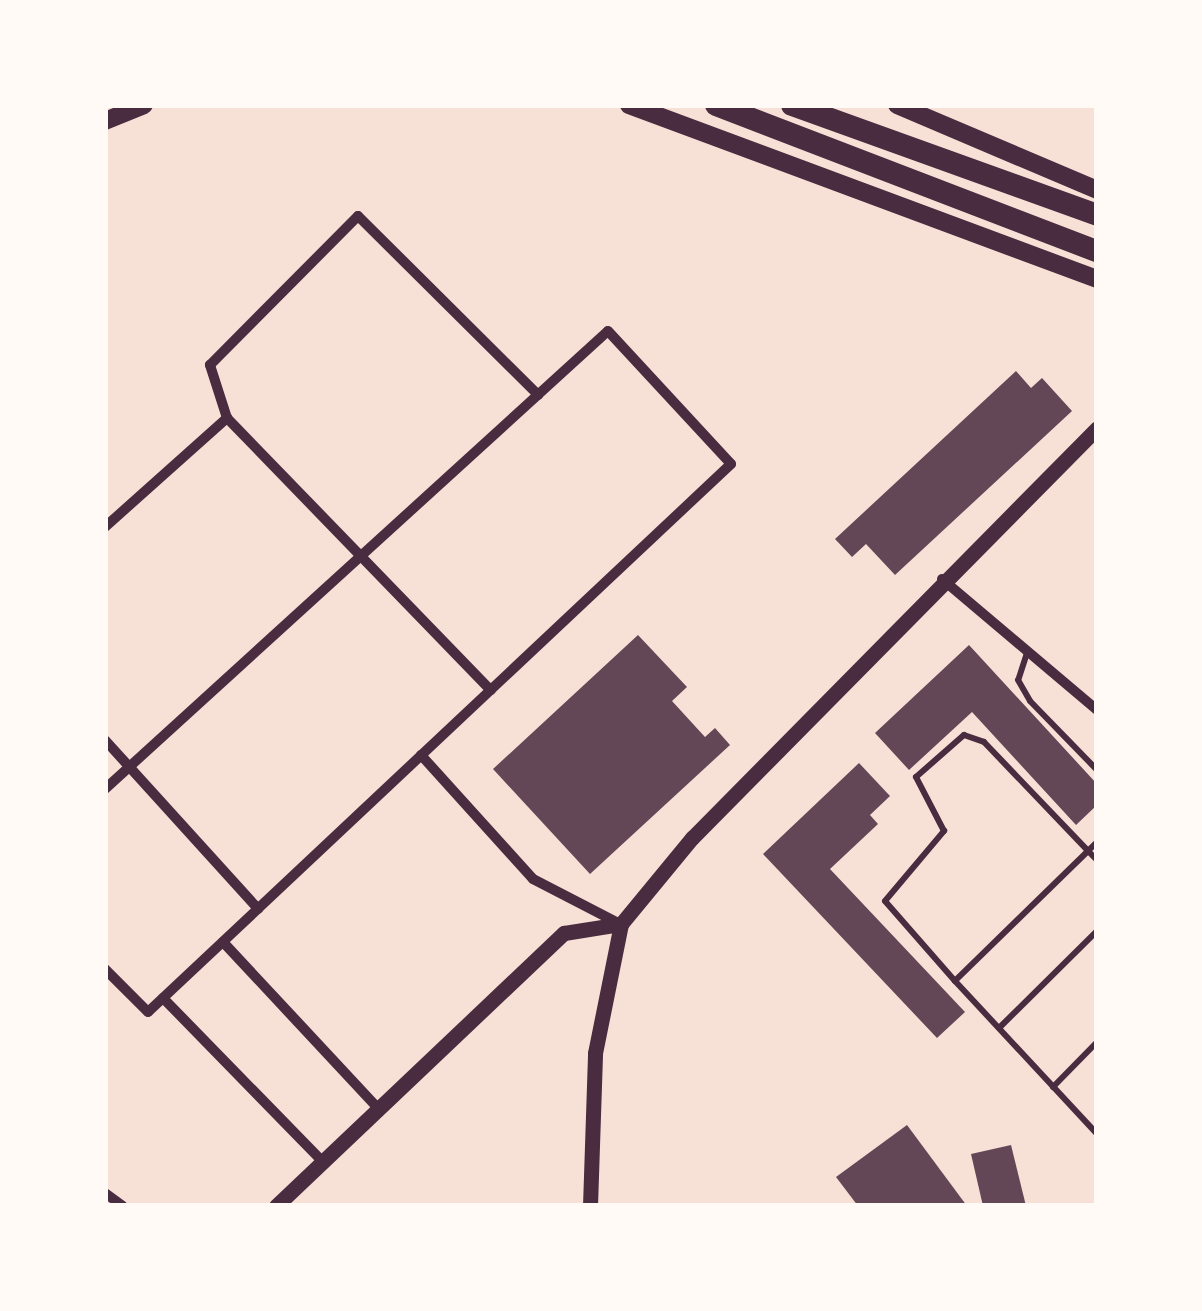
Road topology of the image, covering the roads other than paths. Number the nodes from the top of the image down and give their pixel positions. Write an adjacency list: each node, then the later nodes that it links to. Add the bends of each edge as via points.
1 (144, 105): 6 (main road)
2 (629, 105): 10 (main road)
3 (716, 105): 9 (highway)
4 (792, 105): 8 (highway)
5 (898, 105): 7 (main road)
6 (105, 121)
7 (1097, 190)
8 (1097, 214)
9 (1097, 251)
10 (1097, 279)
11 (538, 394): 12 (street, via 358,216 210,366); 15 (street); 18 (street, via 608,331 731,464)
12 (228, 418): 14 (street); 15 (street)
13 (1097, 428): 16 (street)
14 (105, 528)
15 (361, 556): 18 (street); 22 (street)
16 (942, 578): 17 (street); 29 (street)
17 (1028, 652): 19 (street); 23 (lane, via 1018,680 1030,701)
18 (491, 690): 21 (street)
19 (1095, 705)
20 (105, 740): 22 (street)
21 (422, 755): 28 (street); 29 (street, via 533,880)
22 (129, 767): 24 (street); 28 (street)
23 (1097, 770)
24 (105, 789)
25 (1097, 842): 26 (lane)
26 (1088, 851): 27 (lane); 33 (lane); 33 (lane, via 972,734 916,777 944,831 886,902)
27 (1097, 860)
28 (258, 909): 31 (street)
29 (621, 924): 38 (street, via 564,933); 44 (street, via 595,1053)
30 (1097, 932): 35 (lane)
31 (223, 942): 34 (street); 38 (street)
32 (105, 968): 34 (street, via 148,1012)
33 (955, 981): 35 (lane)
34 (163, 998): 40 (street)
35 (998, 1028): 37 (lane)
36 (1097, 1042): 37 (lane)
37 (1053, 1087): 39 (lane)
38 (376, 1106): 40 (street)
39 (1097, 1134)
40 (322, 1160): 43 (street)
41 (105, 1193): 42 (street)
42 (123, 1206)
43 (276, 1206)
44 (590, 1206)

